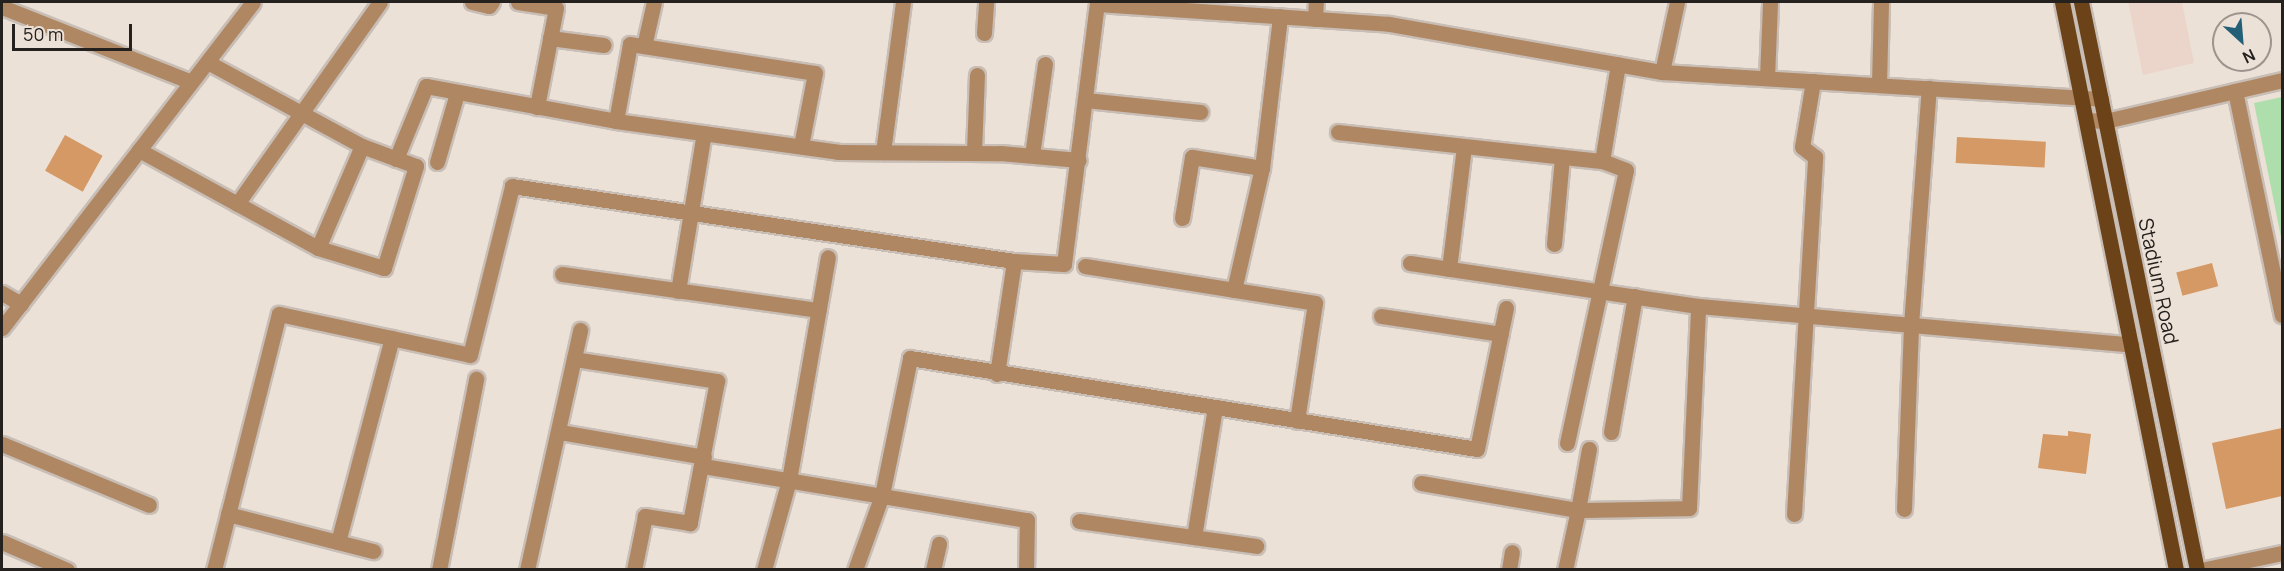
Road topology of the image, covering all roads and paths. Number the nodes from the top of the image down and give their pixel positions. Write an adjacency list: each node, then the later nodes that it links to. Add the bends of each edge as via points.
1 (253, 2): 25 (street)
2 (380, 2): 42 (street)
3 (472, 2): 4 (street, via 489,6)
4 (492, 2)
5 (518, 2): 22 (street, via 556,8)
6 (654, 2): 24 (street)
7 (903, 2): 53 (street)
8 (986, 2): 21 (street)
9 (1316, 2): 20 (street)
10 (1677, 2): 28 (street)
11 (1770, 2): 30 (street)
12 (1881, 2): 34 (street)
13 (2062, 2): 38 (main road, Stadium Road)
14 (2081, 2): 39 (main road, Stadium Road)
15 (1098, 3): 16 (street); 40 (street)
16 (1154, 5): 18 (street)
17 (2, 7): 33 (street)
18 (1247, 8): 19 (street)
19 (1281, 16): 20 (street); 61 (street)
20 (1315, 19): 27 (street, via 1389,24)
21 (984, 33)
22 (550, 38): 23 (street); 41 (street)
23 (604, 45)
24 (644, 46): 46 (street, via 630,44); 50 (street, via 815,73)
25 (207, 62): 33 (street); 42 (street)
26 (1045, 64): 55 (street)
27 (1618, 64): 28 (street); 59 (street)
28 (1662, 72): 30 (street)
29 (977, 75): 54 (street)
30 (1767, 78): 32 (street)
31 (2283, 80): 36 (street)
32 (1813, 81): 34 (street); 82 (street, via 1802,147 1815,157)
33 (191, 82): 52 (street)
34 (1879, 85): 35 (street)
35 (1929, 88): 38 (street); 85 (street)
36 (2235, 91): 45 (street); 83 (street)
37 (457, 93): 41 (street); 57 (street, via 426,86); 60 (street)
38 (2081, 98): 39 (street); 44 (main road, Stadium Road)
39 (2101, 99): 45 (main road, Stadium Road)
40 (1086, 100): 43 (street); 58 (street)
41 (537, 107): 46 (street)
42 (299, 111): 49 (street); 62 (street)
43 (1200, 112)
44 (2086, 120): 45 (street); 90 (main road, Stadium Road)
45 (2105, 121): 131 (main road, Stadium Road)
46 (616, 122): 48 (street)
47 (1338, 132): 51 (street)
48 (704, 133): 50 (street); 63 (street)
49 (362, 146): 57 (street); 66 (street)
50 (801, 147): 53 (street)
51 (1464, 147): 56 (street); 71 (street)
52 (139, 150): 62 (street); 78 (street)
53 (883, 152): 54 (street)
54 (974, 152): 55 (street)
55 (1032, 155): 58 (street)
56 (1562, 157): 59 (street); 65 (street)
57 (396, 159): 66 (street, via 416,166 384,268)
58 (1079, 160): 68 (street, via 1064,264)
59 (1602, 161): 75 (street, via 1626,170)
60 (437, 162)
61 (1262, 168): 64 (street, via 1192,157); 73 (street)
62 (237, 204): 66 (street)
63 (691, 212): 68 (street); 74 (street); 89 (street, via 512,186 470,355)
64 (1182, 218)
65 (1554, 244)
66 (318, 248)
67 (828, 257): 81 (street)
68 (1014, 261): 92 (street)
69 (1410, 263): 71 (street)
70 (1085, 266): 73 (street)
71 (1449, 269): 75 (street)
72 (562, 274): 74 (street)
73 (1234, 290): 95 (street, via 1315,303)
74 (678, 291): 81 (street)
75 (1601, 291): 77 (street); 98 (street)
76 (2, 293): 78 (street)
77 (1635, 296): 79 (street); 97 (street)
78 (21, 304): 86 (street)
79 (1698, 306): 82 (street); 107 (street, via 1689,508)
80 (1506, 308): 88 (street)
81 (818, 310): 102 (street)
82 (1803, 315): 85 (street); 109 (street)
83 (2283, 315)
84 (1382, 316): 88 (street)
85 (1911, 325): 90 (street); 106 (street)
86 (2, 328)
87 (580, 330): 91 (street)
88 (1501, 334): 95 (street, via 1477,449)
89 (392, 338): 108 (street, via 279,314); 113 (street)
90 (2131, 345): 130 (main road, Stadium Road)
91 (574, 359): 96 (street); 101 (street, via 717,381)
92 (997, 375): 94 (street); 104 (street, via 910,358)
93 (476, 379): 121 (street)
94 (1215, 408): 95 (street); 111 (street)
95 (1297, 421)
96 (560, 432): 101 (street); 122 (street)
97 (1611, 432)
98 (1567, 442)
99 (2, 444): 105 (street)
100 (1589, 449): 107 (street)
101 (703, 461): 102 (street); 123 (street, via 690,523 645,516)
102 (789, 480): 104 (street); 124 (street)
103 (1421, 483): 107 (street)
104 (882, 495): 125 (street); 127 (street, via 1027,520)
105 (149, 505)
106 (1904, 509)
107 (1578, 510): 129 (street)
108 (228, 514): 113 (street); 120 (street)
109 (1794, 514)
110 (1079, 521): 111 (street)
111 (1194, 537): 115 (street)
112 (2, 542): 119 (street)
113 (338, 542): 116 (street)
114 (939, 544): 126 (street)
115 (1256, 546)
116 (373, 551)
117 (1512, 552): 128 (street)
118 (2283, 553): 131 (street)
119 (67, 570)
120 (214, 570)
121 (439, 570)
122 (527, 570)
123 (634, 570)
124 (764, 570)
125 (855, 570)
126 (933, 570)
127 (1026, 570)
128 (1509, 570)
129 (1565, 570)
130 (2176, 570)
131 (2199, 570)

